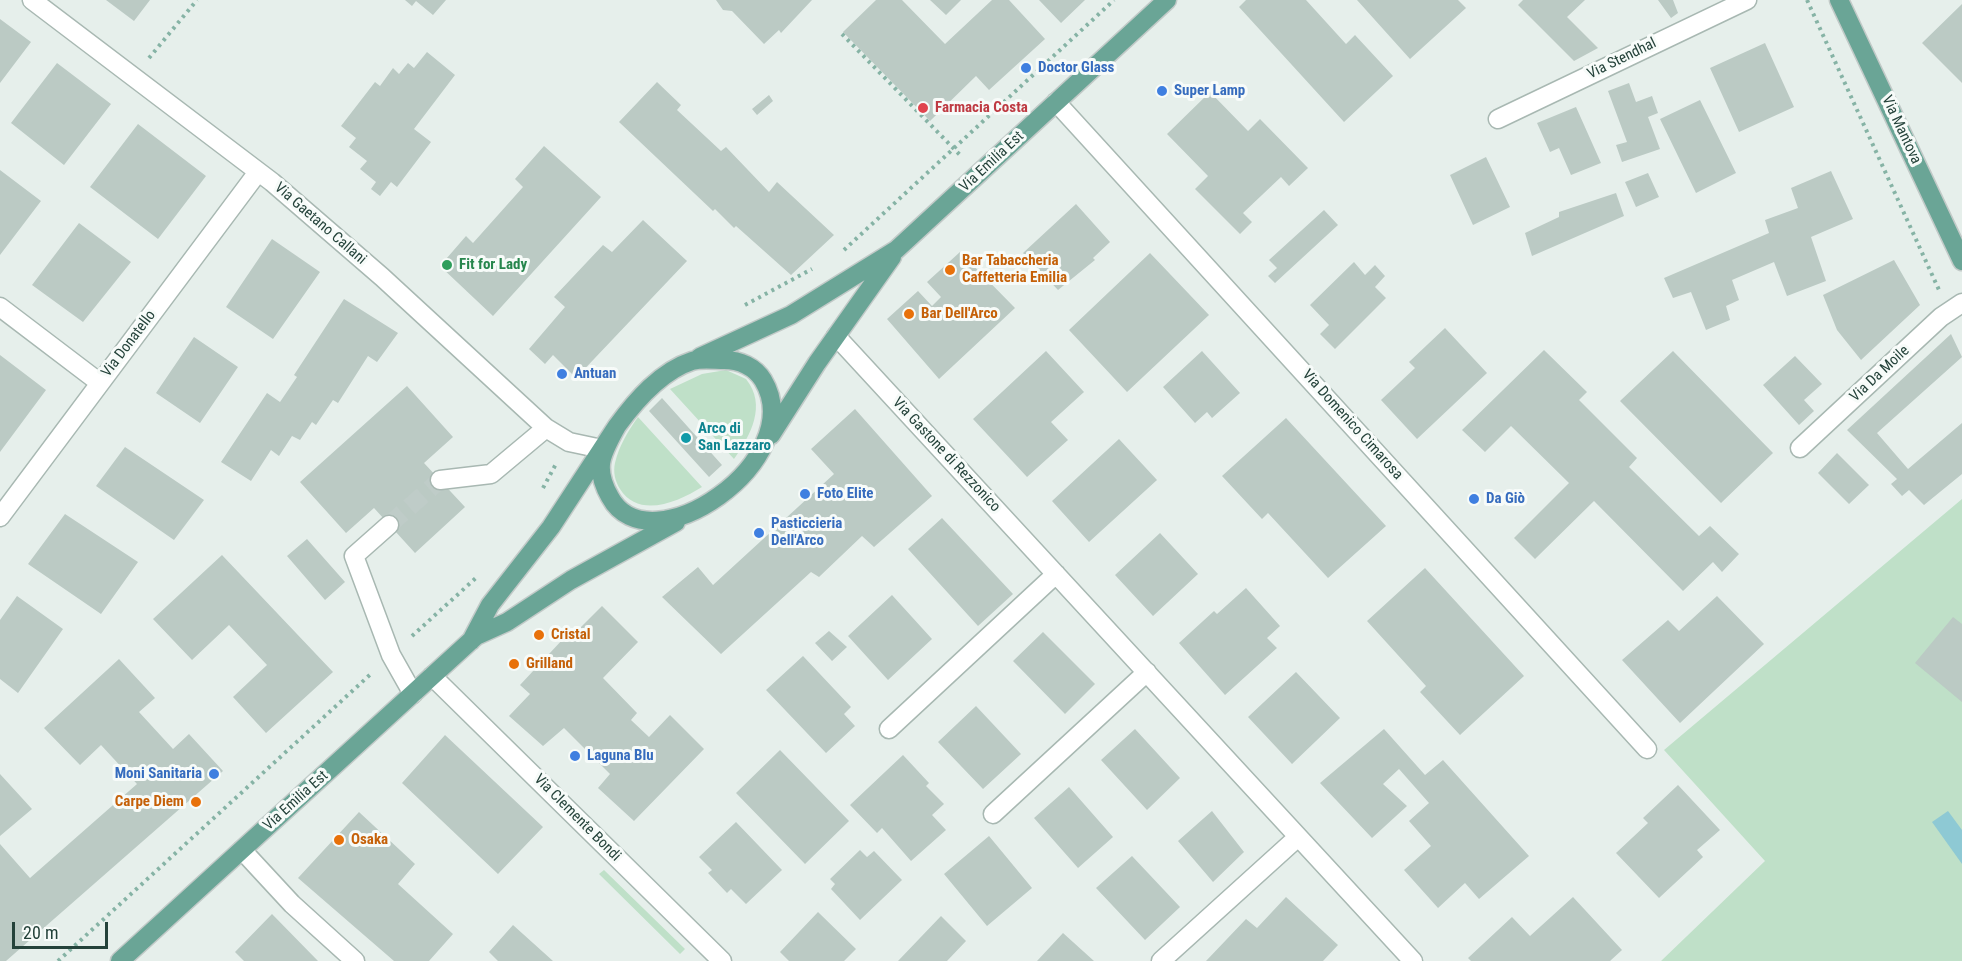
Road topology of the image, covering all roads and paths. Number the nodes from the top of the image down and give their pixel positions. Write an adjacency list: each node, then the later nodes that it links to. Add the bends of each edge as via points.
1 (32, 0): 8 (street, Via Gaetano Callani)
2 (197, 0): 8 (path)
3 (1167, 0): 9 (main road, Via Emilia Est)
4 (1747, 0): 10 (street, Via Stendhal)
5 (1807, 0): 16 (path)
6 (1839, 0): 14 (main road, Via Mantova)
7 (842, 34): 12 (path)
8 (134, 77): 11 (street, Via Gaetano Callani)
9 (1056, 102): 12 (main road, Via Emilia Est); 35 (street, Via Domenico Cimarosa)
10 (1498, 119)
11 (258, 172): 19 (street, Via Donatello); 21 (street, Via Gaetano Callani, via 382,277)
12 (979, 174): 13 (main road, Via Emilia Est)
13 (896, 250): 17 (main road, Via Emilia Est); 18 (main road, Via Emilia Est, via 791,315)
14 (1962, 261)
15 (0, 307): 19 (street)
16 (1955, 307): 23 (street, Via Da Moile)
17 (836, 336): 22 (main road, Via Emilia Est); 29 (street, Via Gastone di Rezzonico)
18 (694, 360): 20 (main road, Via Emilia Est, via 653,385); 22 (main road, Via Emilia Est, via 729,360 758,374 767,387 772,407)
19 (100, 382): 27 (street, Via Donatello)
20 (617, 426): 24 (main road, Via Emilia Est); 26 (main road, Via Emilia Est, via 601,457 602,482 614,506 631,517 651,522)
21 (546, 428): 24 (street, Via Gaetano Callani, via 569,442); 25 (street, via 491,474)
22 (767, 442): 26 (main road, Via Emilia Est, via 737,482)
23 (1800, 448)
24 (602, 449): 30 (main road, Via Emilia Est, via 551,527 490,605)
25 (440, 480)
26 (696, 511): 30 (main road, Via Emilia Est, via 600,563)
27 (0, 517)
28 (389, 525): 33 (street, via 354,556 391,655)
29 (1056, 574): 31 (street, Via Gastone di Rezzonico); 34 (street)
30 (471, 641): 32 (main road, Via Emilia Est)
31 (1147, 672): 36 (street); 37 (street, Via Gastone di Rezzonico)
32 (432, 676): 33 (main road, Via Emilia Est); 41 (street, Via Clemente Bondi)
33 (413, 694): 38 (main road, Via Emilia Est)
34 (890, 729)
35 (1647, 749)
36 (993, 814)
37 (1299, 837): 42 (street); 43 (street, Via Gastone di Rezzonico)
38 (242, 850): 39 (main road, Via Emilia Est); 40 (street, via 292,904)
39 (120, 961)
40 (355, 961)
41 (722, 961)
42 (1161, 961)
43 (1413, 961)

